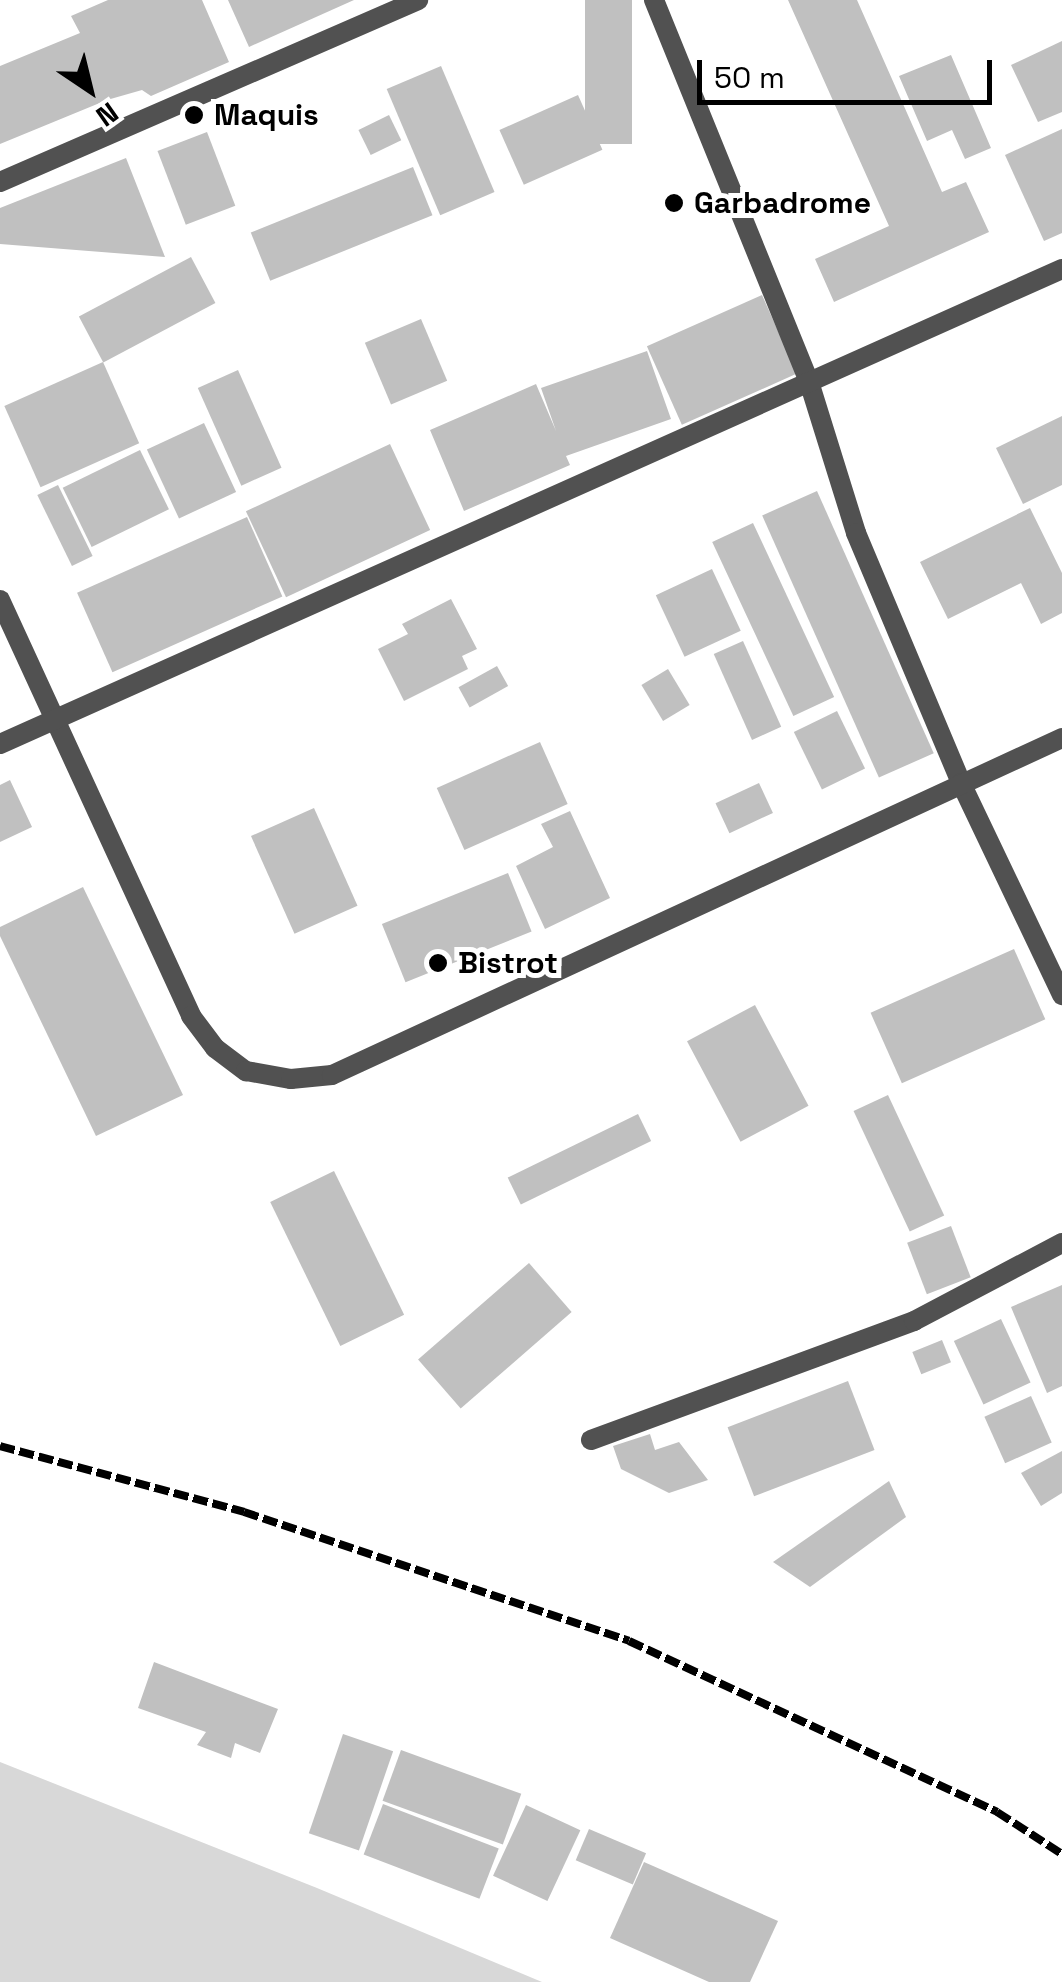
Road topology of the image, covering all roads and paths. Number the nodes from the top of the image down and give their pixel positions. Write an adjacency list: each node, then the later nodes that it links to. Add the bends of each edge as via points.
1 (418, 0): 3 (street)
2 (654, 0): 5 (street)
3 (0, 182)
4 (1062, 269): 5 (street)
5 (810, 384): 7 (street); 10 (street, via 856,532)
6 (0, 600): 7 (street)
7 (54, 717): 9 (street); 10 (street, via 190,1016 215,1048 246,1071 291,1079 332,1075)
8 (1062, 738): 10 (street)
9 (0, 744)
10 (961, 783): 11 (street)
11 (1062, 995)
12 (1062, 1243): 13 (street, via 914,1321)
13 (591, 1440)

